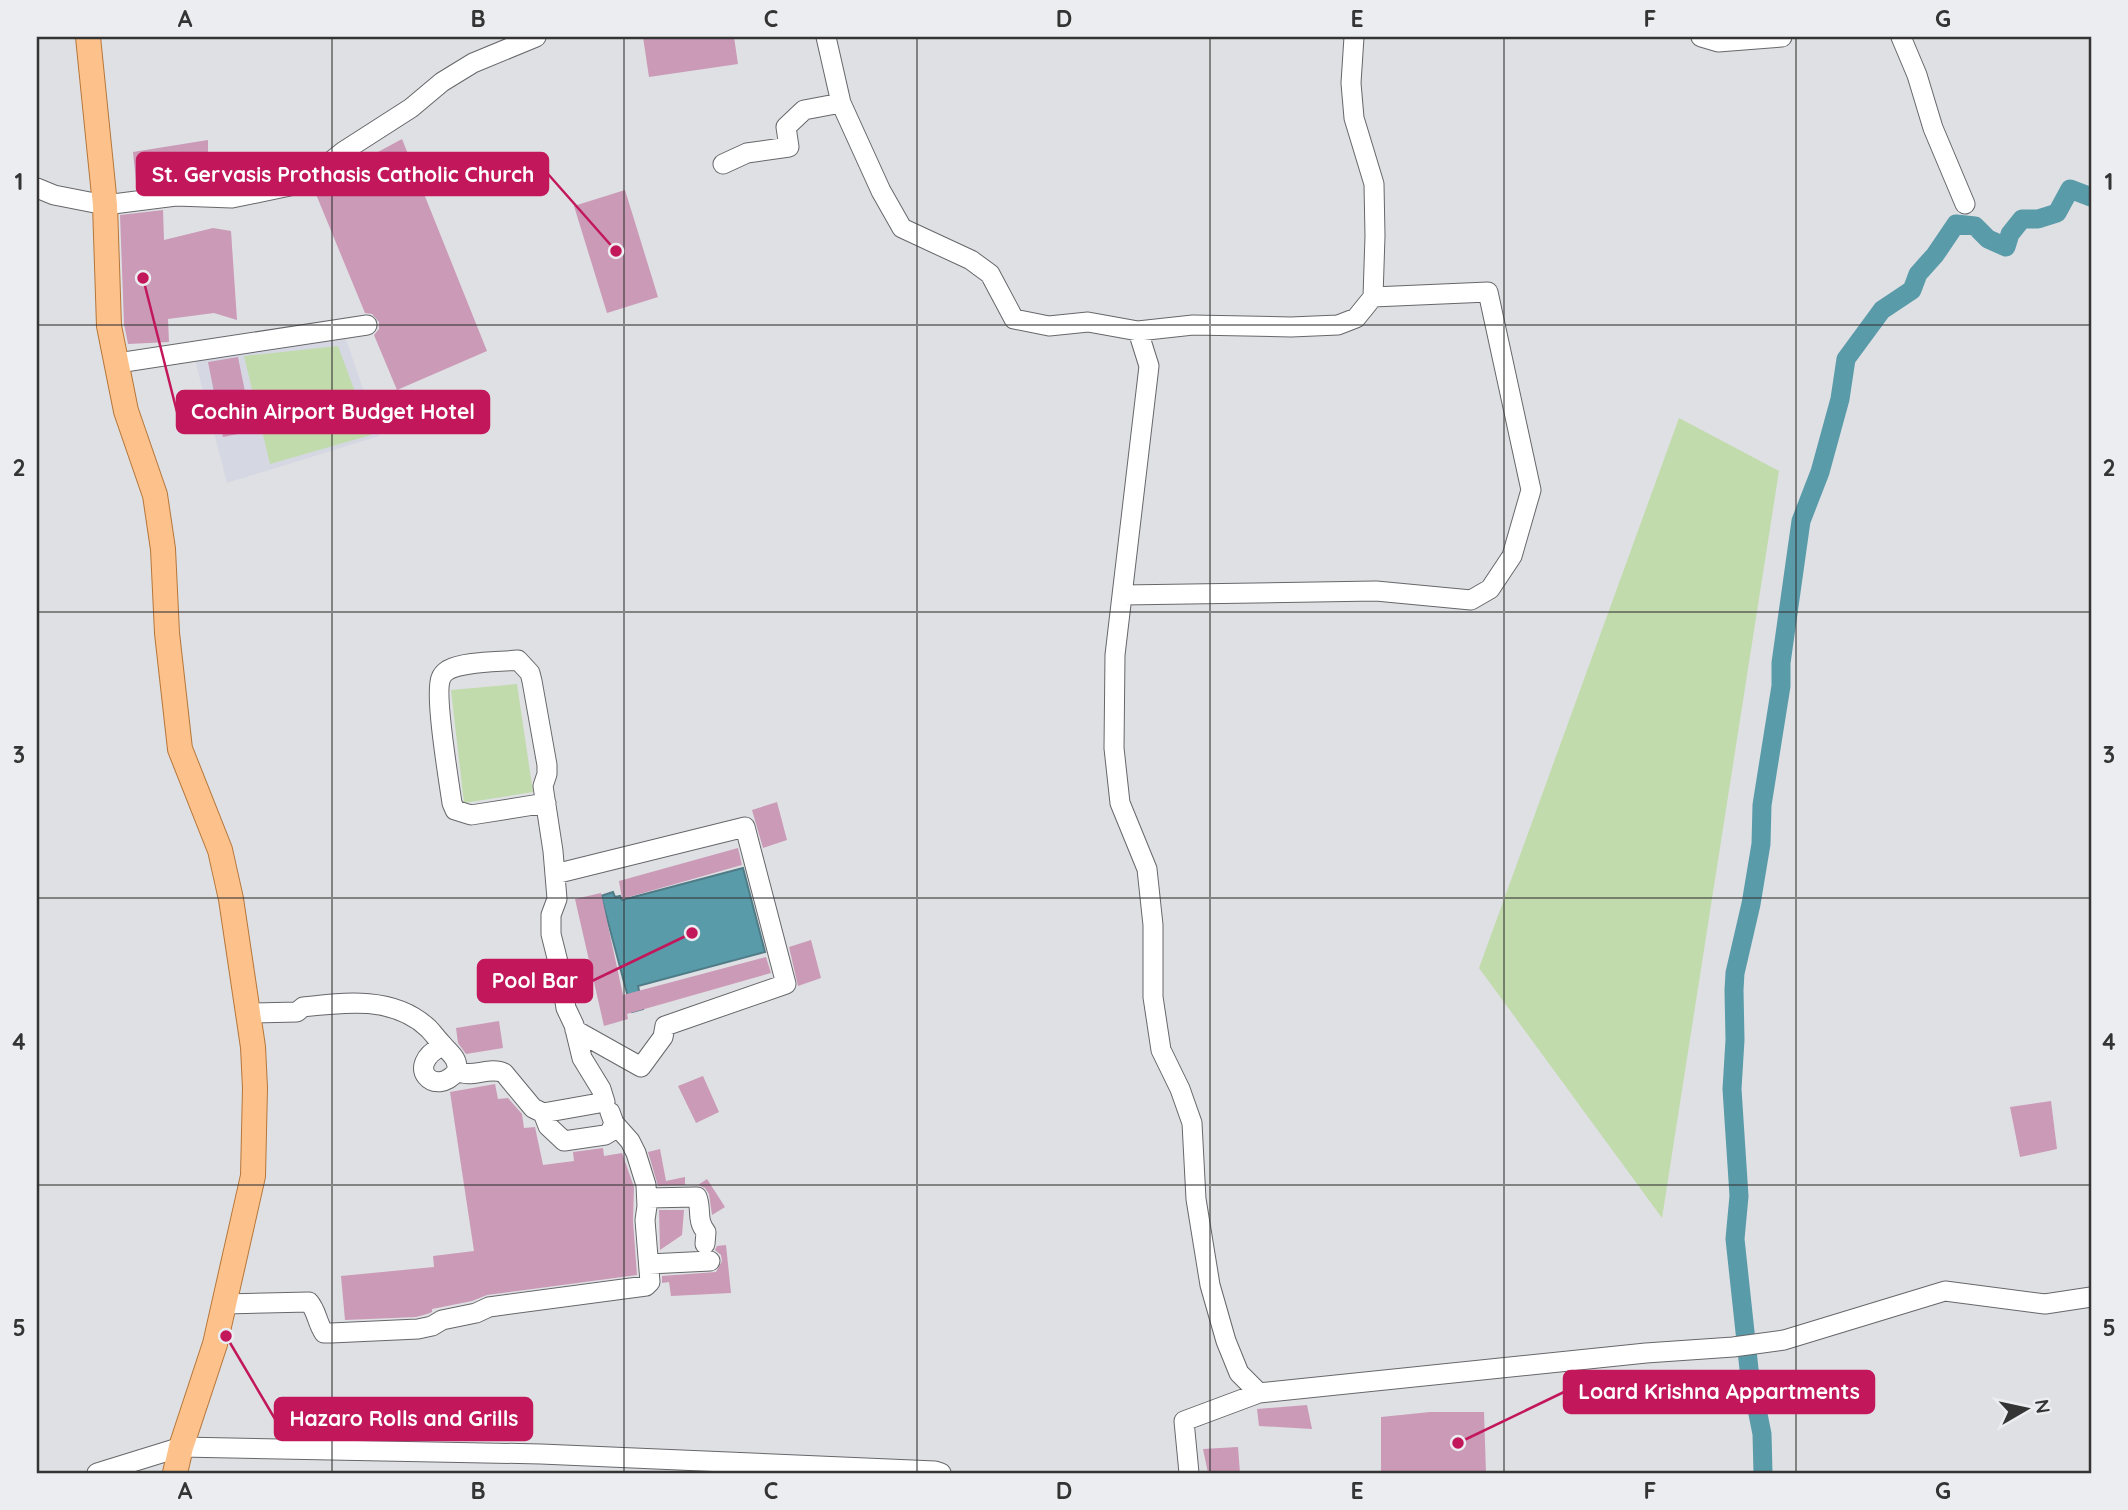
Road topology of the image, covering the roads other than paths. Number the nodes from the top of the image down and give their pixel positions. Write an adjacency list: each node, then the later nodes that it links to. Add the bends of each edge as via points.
1 (88, 37): 12 (main road)
2 (536, 37): 12 (street, via 474,62 290,186 232,198 176,195)
3 (826, 37): 8 (street)
4 (1354, 37): 13 (street, via 1350,83 1354,118 1374,184)
5 (1700, 37): 6 (street, via 1718,43)
6 (1782, 37)
7 (1901, 37): 11 (street)
8 (841, 103): 9 (street, via 804,110 786,127 789,147 747,153); 15 (street, via 902,228 971,260 990,274 1014,319 1049,326 1088,322)
9 (723, 164)
10 (37, 188): 12 (street)
11 (1965, 204)
12 (106, 205): 16 (main road, via 109,326)
13 (1373, 297): 15 (street, via 1356,318 1338,325 1193,324); 17 (street, via 1488,292 1531,490 1512,556 1490,589 1471,600 1376,591)
14 (367, 325): 16 (street)
15 (1138, 331): 17 (street, via 1149,366)
16 (118, 363): 20 (main road, via 126,411 155,495 180,749 220,850)
17 (1123, 595): 31 (street, via 1115,654 1114,748 1120,803 1147,869 1151,893 1153,997 1161,1050 1192,1123 1196,1199 1210,1285 1226,1341 1239,1373)
18 (546, 803): 18 (street, via 471,815 456,810 439,685 447,671 518,660 524,666 532,681 542,730); 19 (street)
19 (555, 874): 21 (street, via 557,899 550,926 566,1008); 21 (street, via 745,827 786,984 665,1026 663,1037 641,1067)
20 (248, 1013): 22 (street, via 375,1004 426,1025); 30 (main road, via 255,1088 253,1176)
21 (575, 1030): 24 (street, via 582,1058)
22 (442, 1046): 23 (street, via 455,1058); 23 (street, via 427,1056 424,1074 443,1082)
23 (457, 1071): 25 (street, via 505,1073 533,1108)
24 (606, 1102): 25 (street); 26 (street)
25 (543, 1113): 26 (street, via 548,1126 564,1141 605,1135)
26 (614, 1123): 27 (street, via 636,1153)
27 (647, 1198): 28 (street); 28 (street, via 697,1197 707,1252)
28 (649, 1264): 30 (street, via 646,1286 489,1307 418,1329 324,1333 309,1301)
29 (2091, 1297): 31 (street, via 2045,1304 1945,1291 1772,1342 1733,1348 1632,1354)
30 (223, 1304): 32 (main road, via 215,1344)
31 (1259, 1393): 36 (street, via 1184,1421)
32 (181, 1447): 33 (street); 34 (main road); 35 (street, via 541,1454)
33 (97, 1473)
34 (175, 1473)
35 (941, 1473)
36 (1189, 1473)

